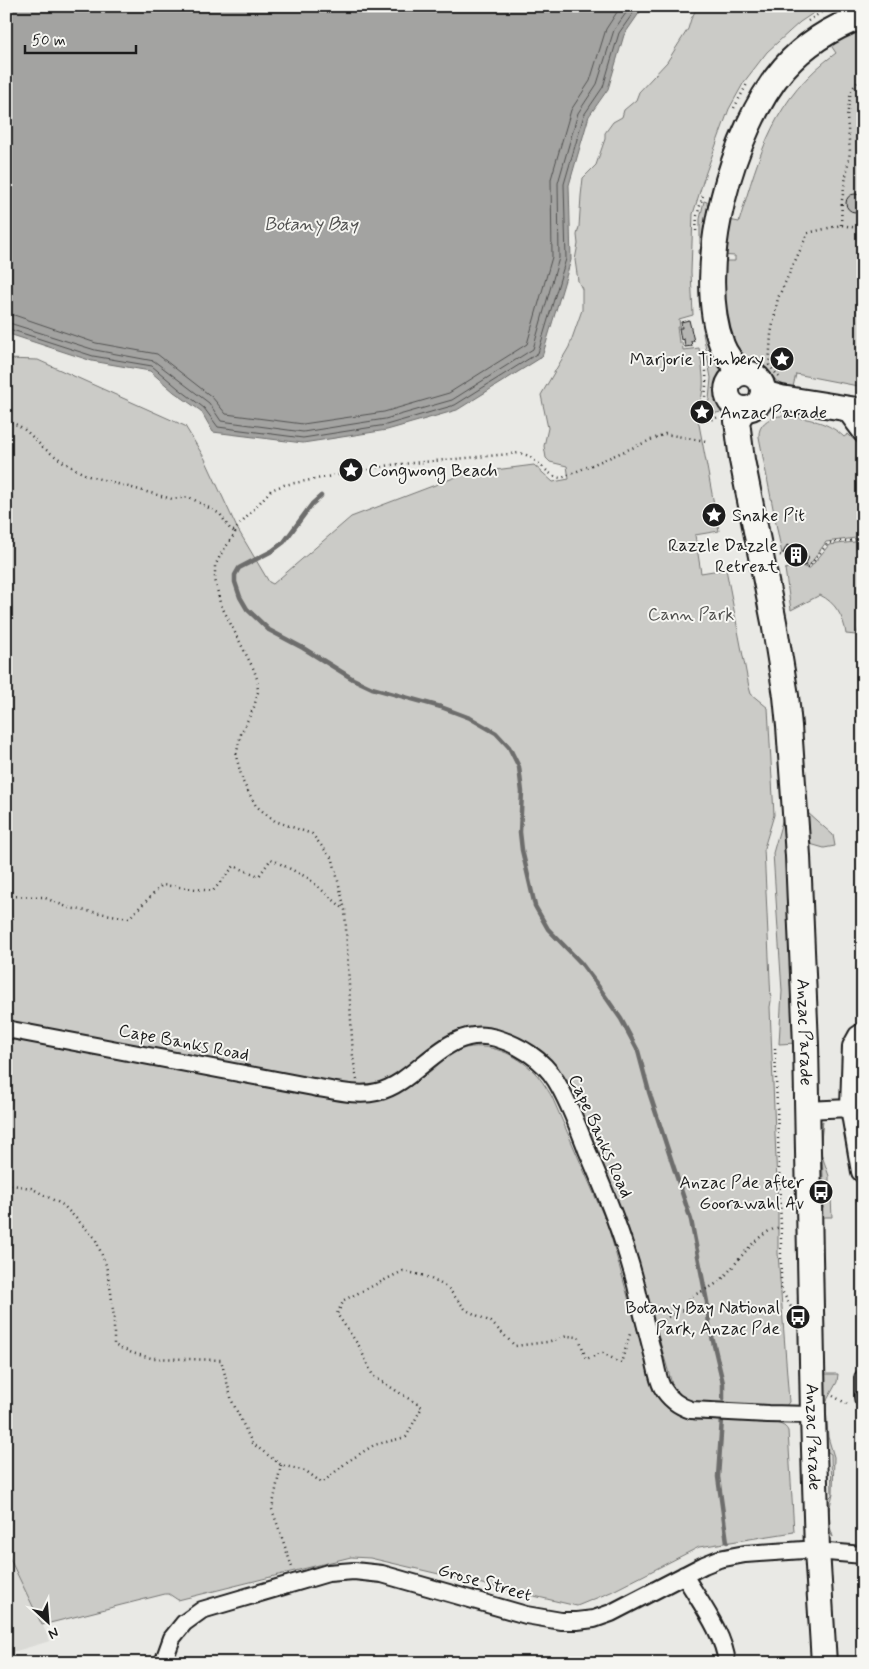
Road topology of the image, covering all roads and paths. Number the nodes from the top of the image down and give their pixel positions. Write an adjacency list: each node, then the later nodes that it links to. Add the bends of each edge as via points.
1 (863, 16): 5 (main road, via 825,34 786,67 752,119 734,163 718,217 713,281 720,341)
2 (863, 76): 3 (path, via 851,90 847,117 850,152)
3 (841, 225): 4 (path); 6 (path, via 808,232 778,298 769,365)
4 (863, 229)
5 (742, 373): 6 (main road, via 750,373 762,384); 7 (main road, via 728,384 727,392 734,405)
6 (773, 387): 7 (main road, via 757,405); 8 (main road, via 781,398)
7 (744, 409): 22 (main road, Anzac Parade, via 737,421 741,454 774,622 789,726 798,856)
8 (853, 410): 10 (street)
9 (6, 422): 12 (path, via 19,426 78,471 172,499 189,496 220,514)
10 (863, 436)
11 (706, 441): 12 (path, via 665,434 561,478 530,456 520,453 391,465 334,475 274,488)
12 (235, 532): 16 (path, via 218,558 215,579 220,603 257,679 254,707 241,734 236,756 243,782 256,806 275,821 312,834 333,860)
13 (863, 539): 14 (path, via 828,543 808,568)
14 (780, 555)
15 (6, 896): 16 (path, via 43,897 68,908 129,918 162,885 213,891 234,866 259,876 271,859 308,878)
16 (345, 910): 20 (path)
17 (6, 1028): 20 (street, Cape Banks Road)
18 (863, 1031): 21 (street, via 857,1034 851,1046)
19 (775, 1048): 25 (path)
20 (358, 1094): 27 (street, Cape Banks Road, via 392,1087 439,1051 463,1038 494,1038 519,1047 539,1061 556,1080 616,1220)
21 (849, 1108): 22 (street); 23 (street)
22 (807, 1110): 30 (main road, Anzac Parade)
23 (863, 1175)
24 (6, 1184): 31 (path, via 31,1188 63,1206 95,1238 106,1265 114,1319 114,1344 151,1358 220,1360 232,1401 252,1443)
25 (781, 1228): 26 (path, via 782,1291); 27 (path, via 772,1229 751,1246 720,1282 690,1297 687,1308)
26 (791, 1312)
27 (647, 1330): 30 (street, Cape Banks Road, via 660,1381 671,1399 679,1405 691,1410); 31 (path, via 630,1334 621,1363 602,1353 586,1359 579,1337 567,1336 515,1346 491,1322 466,1310 447,1287 425,1276 403,1271 344,1300 337,1314 359,1346 373,1376 422,1407 406,1437 374,1445 322,1483 306,1471)
28 (863, 1378): 29 (street)
29 (863, 1398)
30 (813, 1415): 32 (main road, Anzac Parade)
31 (281, 1465): 35 (path, via 272,1509)
32 (817, 1550): 33 (street, Grose Street); 34 (street, Grose Street, via 729,1556); 38 (main road, Anzac Parade)
33 (863, 1555)
34 (684, 1575): 35 (street, Grose Street, via 611,1613 577,1622 526,1615 382,1574 354,1570); 37 (street, via 712,1621)
35 (297, 1581): 36 (street, Grose Street, via 202,1610 184,1623 172,1638)
36 (163, 1663)
37 (727, 1663)
38 (824, 1663)

